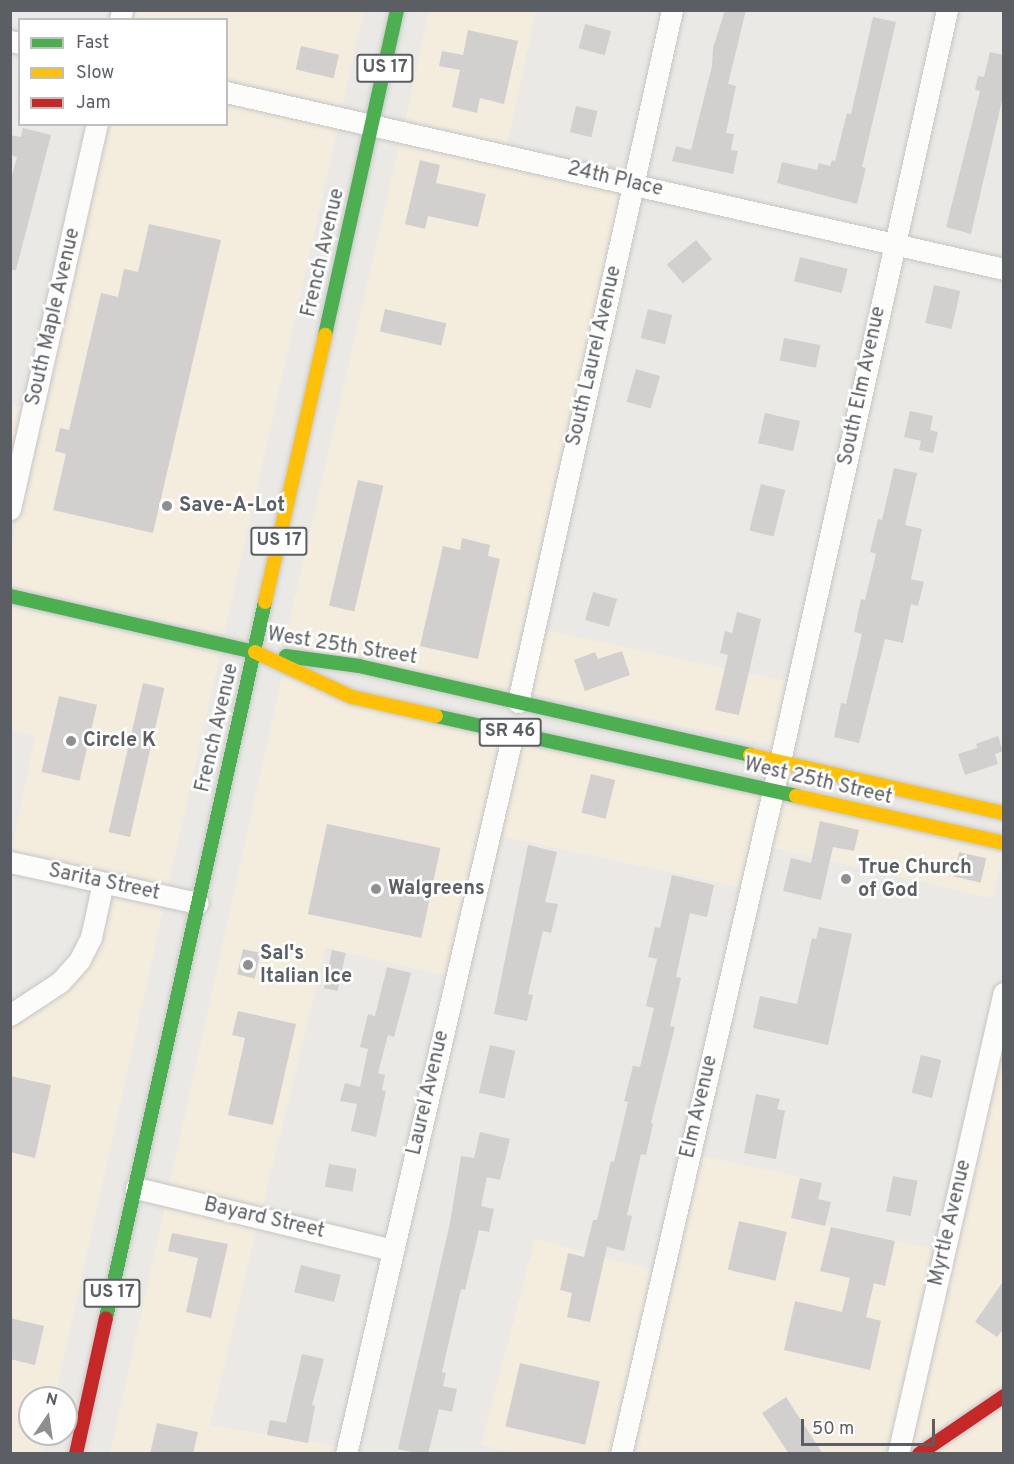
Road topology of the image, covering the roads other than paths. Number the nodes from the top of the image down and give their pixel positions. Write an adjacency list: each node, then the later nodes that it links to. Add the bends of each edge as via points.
1 (397, 10): 5 (main road, French Avenue / US 17)
2 (672, 10): 7 (street, South Laurel Avenue)
3 (947, 10): 8 (street, South Elm Avenue)
4 (228, 92): 5 (street, 24th Place)
5 (372, 125): 7 (street, 24th Place); 12 (main road, French Avenue / US 17)
6 (97, 126): 10 (street, South Maple Avenue)
7 (633, 184): 8 (street, 24th Place); 13 (street, South Laurel Avenue)
8 (894, 244): 9 (street, 24th Place); 15 (street, South Elm Avenue)
9 (1004, 269)
10 (10, 509)
11 (10, 596): 12 (main road)
12 (255, 652): 13 (main road, West 25th Street / SR 46, via 360,666); 14 (main road, West 25th Street / SR 46, via 352,697); 21 (main road, French Avenue / US 17)
13 (518, 702): 15 (main road, West 25th Street / SR 46)
14 (513, 733): 16 (main road, West 25th Street / SR 46); 25 (street, Laurel Avenue)
15 (780, 761): 16 (street, Elm Avenue); 17 (main road, West 25th Street / SR 46)
16 (773, 792): 18 (main road, West 25th Street / SR 46); 29 (street, Elm Avenue)
17 (1004, 813)
18 (1004, 843)
19 (10, 862): 20 (street, Sarita Street)
20 (103, 883): 21 (street, Sarita Street); 23 (street, via 91,937 79,961 60,982)
21 (198, 903): 24 (main road, French Avenue / US 17)
22 (1004, 993): 30 (street, Myrtle Avenue)
23 (10, 1015)
24 (136, 1188): 25 (street, Bayard Street); 27 (main road, French Avenue / US 17)
25 (392, 1250): 28 (street, Laurel Avenue)
26 (1004, 1396): 31 (main road)
27 (76, 1454)
28 (346, 1454)
29 (621, 1454)
30 (898, 1454)
31 (919, 1454)

